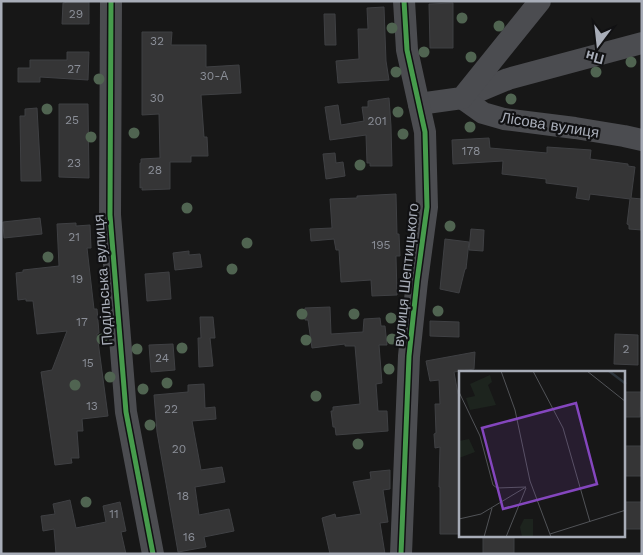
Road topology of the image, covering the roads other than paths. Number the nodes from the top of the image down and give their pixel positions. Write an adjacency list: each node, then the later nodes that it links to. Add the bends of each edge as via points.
1 (111, 1): 8 (street, Подільська вулиця, via 110,215 126,412)
2 (404, 1): 6 (street, вулиця Шептицького, via 408,50)
3 (540, 1): 5 (street)
4 (642, 43): 5 (street, via 508,79)
5 (462, 98): 6 (street); 7 (street, Лісова вулиця, via 483,113 504,119)
6 (419, 104): 9 (street, вулиця Шептицького, via 425,132 427,207 409,356)
7 (642, 140)
8 (153, 554)
9 (402, 554)

